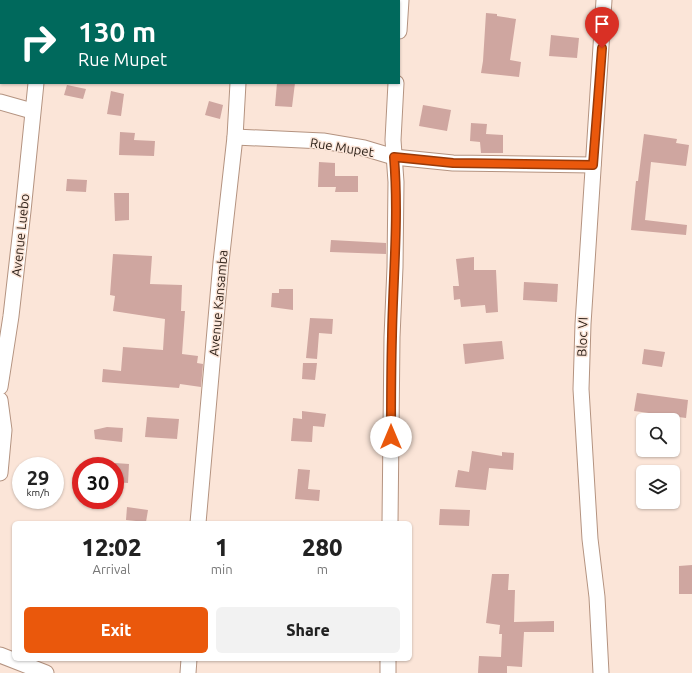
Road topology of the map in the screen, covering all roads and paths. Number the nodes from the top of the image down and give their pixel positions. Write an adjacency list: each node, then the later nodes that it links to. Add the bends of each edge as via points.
1 (401, 0): 3 (street)
2 (604, 0): 11 (street, Bloc VI)
3 (400, 15)
4 (36, 84): 8 (street, Avenue Luebo)
5 (238, 84): 9 (street, Avenue Kansamba)
6 (396, 84): 10 (street)
7 (0, 102): 8 (street)
8 (32, 111): 12 (street, Avenue Luebo, via 11,316)
9 (235, 137): 10 (street, Rue Mupet, via 323,141 364,148); 15 (street, Avenue Kansamba, via 221,262)
10 (394, 157): 11 (street, Rue Mupet, via 453,163); 16 (street, via 396,182)
11 (593, 165): 25 (street, Bloc VI, via 582,324 581,389)
12 (0, 387)
13 (0, 400): 14 (street, via 4,430)
14 (0, 473)
15 (198, 521)
16 (390, 521)
17 (0, 655): 18 (street)
18 (12, 660)
19 (15, 661): 22 (street)
20 (189, 661): 23 (street)
21 (388, 661): 24 (street)
22 (46, 673)
23 (188, 673)
24 (388, 673)
25 (601, 673)

